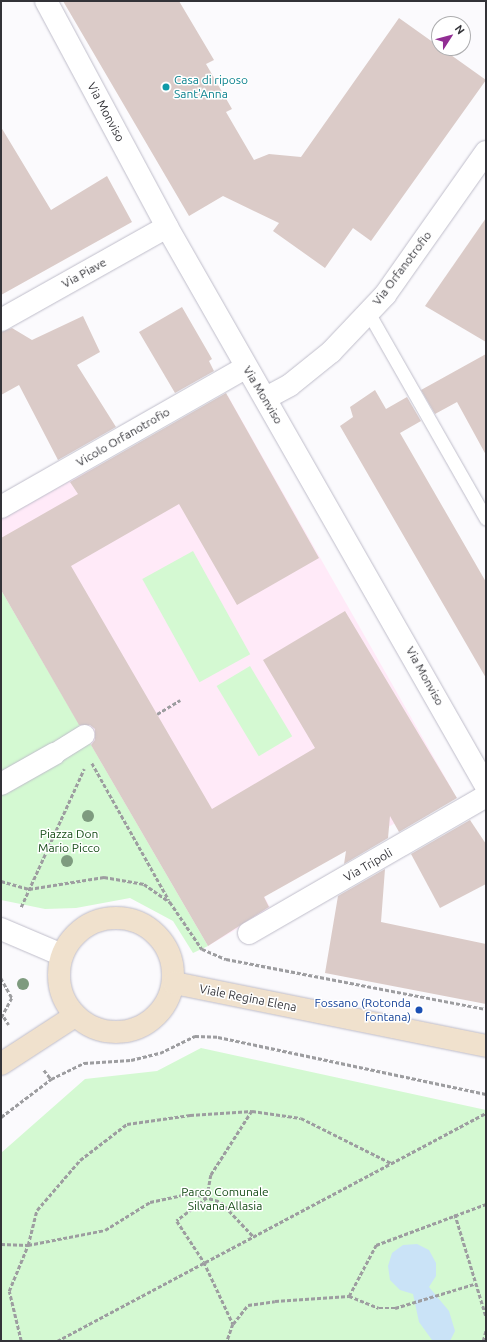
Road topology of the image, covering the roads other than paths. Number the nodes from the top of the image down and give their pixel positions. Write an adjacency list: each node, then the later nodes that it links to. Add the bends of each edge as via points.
1 (46, 1): 3 (street, Via Monviso)
2 (486, 152): 4 (street, Via Orfanotrofio, via 385,295)
3 (167, 227): 5 (street, Via Piave); 6 (street, Via Monviso)
4 (368, 312): 7 (street, Via Orfanotrofio, via 331,352 290,385); 9 (lane)
5 (1, 320)
6 (246, 367): 7 (street, Via Monviso); 8 (street, Vicolo Orfanotrofio)
7 (266, 398): 13 (street, Via Monviso)
8 (1, 507)
9 (486, 519)
10 (85, 735): 11 (street)
11 (54, 754): 12 (street)
12 (1, 784)
13 (486, 786)
14 (486, 796): 16 (street, Via Tripoli)
15 (5, 932): 17 (street)
16 (249, 933)
17 (62, 955): 18 (main road, via 71,940 95,922 118,918 136,921 151,930 163,943 171,959); 19 (main road, via 59,986)
18 (174, 983): 19 (main road, via 160,1013 145,1025 126,1032 107,1032); 20 (main road, Viale Regina Elena)
19 (75, 1016): 21 (main road)
20 (486, 1046)
21 (1, 1064)

